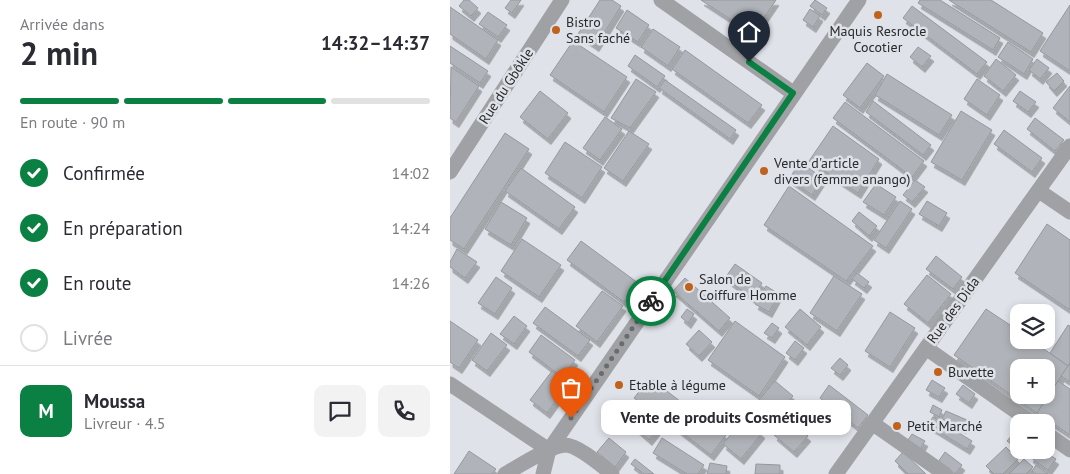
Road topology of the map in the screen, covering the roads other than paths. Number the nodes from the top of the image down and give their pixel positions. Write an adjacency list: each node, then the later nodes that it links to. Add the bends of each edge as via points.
1 (562, 0): 6 (street, Rue du Gbôkle)
2 (661, 0): 4 (street)
3 (859, 0): 4 (street)
4 (793, 93): 14 (street)
5 (1070, 146): 7 (street, Rue des Dida)
6 (450, 172)
7 (1039, 191): 8 (street); 9 (street, Rue des Dida)
8 (1070, 212)
9 (926, 348): 11 (street); 12 (street, Rue des Dida)
10 (450, 384): 14 (street)
11 (1020, 414)
12 (872, 423): 19 (street, Rue des Dida); 20 (street)
13 (1055, 439): 15 (street)
14 (548, 450): 16 (street); 17 (street); 18 (street, via 566,445)
15 (1070, 450)
16 (505, 474)
17 (543, 474)
18 (612, 474)
19 (836, 474)
20 (945, 474)

